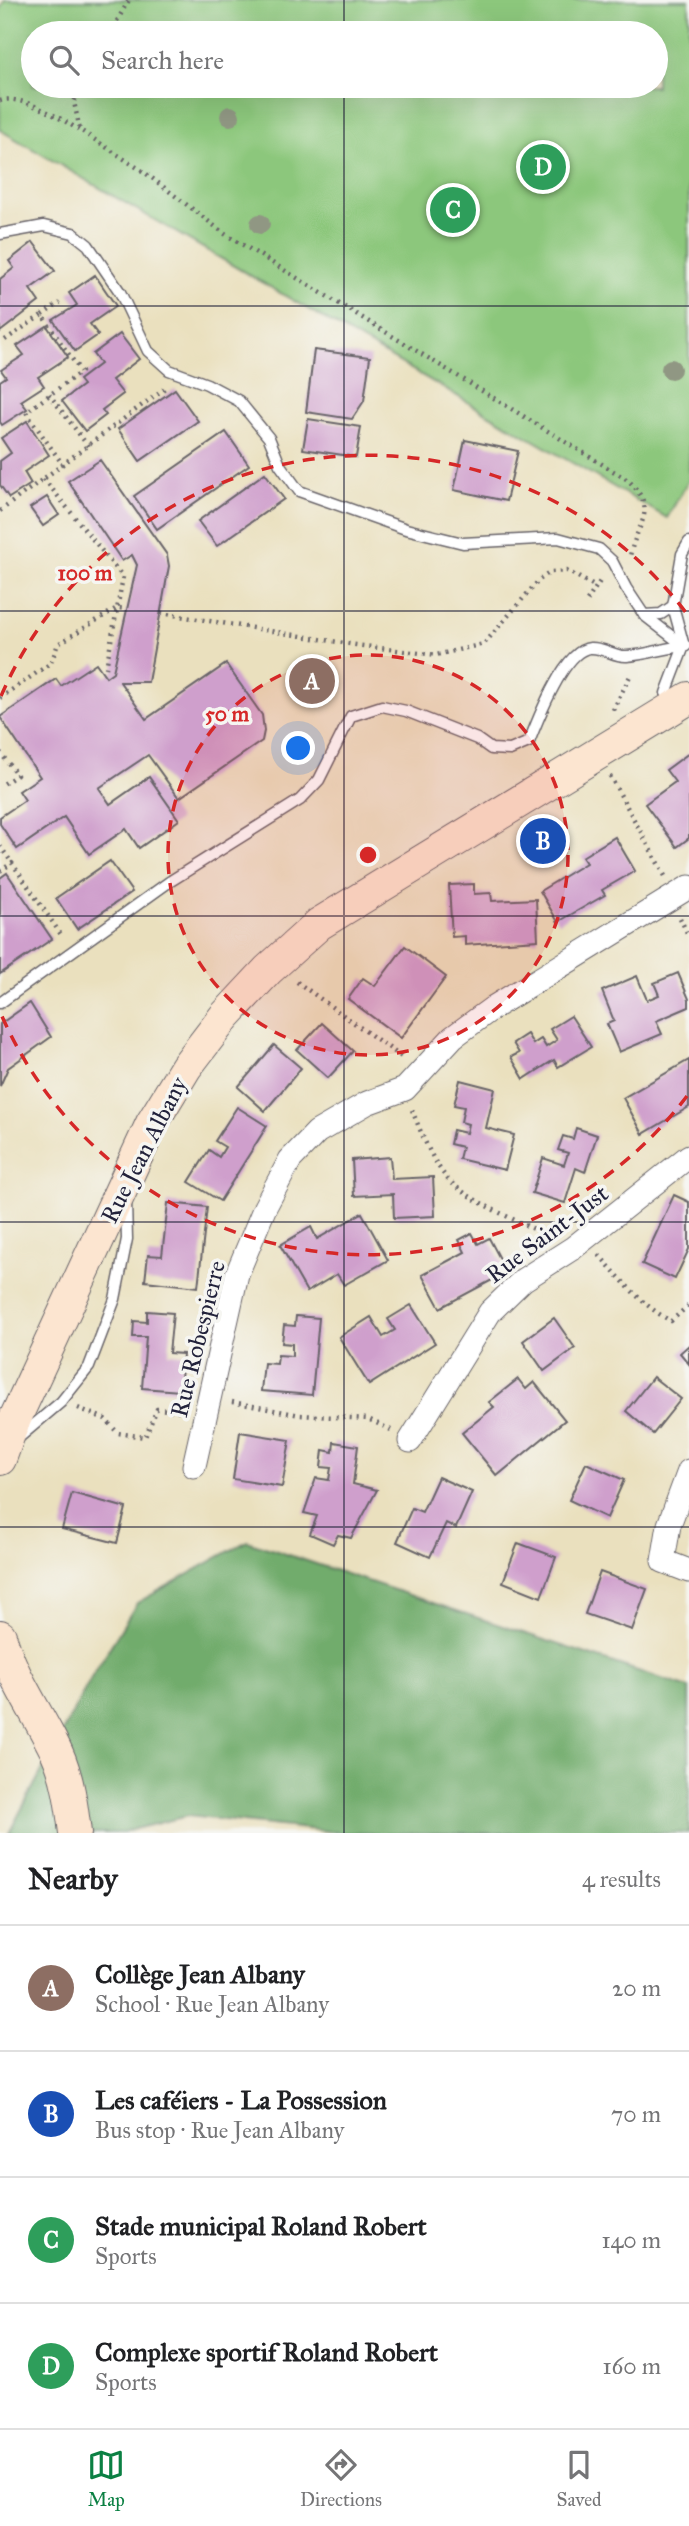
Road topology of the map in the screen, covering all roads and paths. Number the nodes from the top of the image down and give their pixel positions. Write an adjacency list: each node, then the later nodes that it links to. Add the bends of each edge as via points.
1 (129, 0): 2 (path)
2 (117, 21)
3 (76, 98): 5 (path)
4 (0, 101): 5 (path, via 29,103)
5 (80, 130): 18 (path, via 225,234 628,480 643,495 645,511 631,552)
6 (0, 234): 10 (lane, via 44,226 73,233 88,245 120,292 148,351)
7 (61, 303): 8 (path)
8 (42, 314): 9 (path); 11 (path, via 81,373)
9 (5, 340)
10 (180, 374): 12 (path); 18 (lane, via 239,401 269,438 280,466 299,491 406,529 463,543 558,538 599,550 612,561)
11 (49, 394): 12 (path); 13 (path, via 26,412)
12 (88, 446): 13 (path)
13 (63, 465): 14 (path)
14 (44, 479): 15 (path); 20 (path, via 123,577)
15 (0, 511)
16 (689, 542): 19 (lane, via 682,554)
17 (596, 587): 22 (path, via 567,571 551,572 484,644 436,655)
18 (626, 588): 23 (lane)
19 (673, 606): 23 (lane, via 661,614); 24 (lane)
20 (117, 608): 21 (path); 26 (path); 28 (path, via 58,644 51,663)
21 (127, 609)
22 (161, 613)
23 (644, 615): 24 (lane)
24 (687, 655): 27 (main road, Rue Jean Albany); 36 (lane, via 622,657 603,648 586,648 571,658 529,741 510,750 491,749 406,711 382,706 351,716 319,780 300,800 169,882)
25 (635, 667): 29 (path)
26 (106, 668)
27 (677, 695): 29 (main road, Rue Jean Albany)
28 (0, 698)
29 (610, 742): 35 (path); 37 (main road, Rue Jean Albany, via 319,924)
30 (0, 752): 31 (path, via 17,775)
31 (0, 786)
32 (0, 846): 33 (path)
33 (12, 863): 34 (path); 36 (path)
34 (0, 871)
35 (682, 891): 39 (street, Rue Robespierre, via 494,1007 453,1037)
36 (73, 951): 38 (lane)
37 (273, 965): 39 (path); 42 (main road, Rue Jean Albany, via 186,1067 152,1123)
38 (0, 1003)
39 (421, 1071): 40 (street, Rue Robespierre)
40 (405, 1089): 43 (path, via 422,1134 446,1177 465,1194); 47 (street, Rue Robespierre, via 367,1103 317,1132 290,1160 237,1274)
41 (689, 1156): 43 (street, Rue Saint-Just)
42 (125, 1182): 46 (main road, Rue Jean Albany); 46 (lane, via 127,1239 114,1299 89,1367 61,1402)
43 (579, 1243): 44 (path, via 652,1311 671,1321); 45 (street, Rue Saint-Just, via 523,1280 490,1312)
44 (689, 1305)
45 (410, 1441)
46 (2, 1455)
47 (194, 1466)
48 (689, 1471): 49 (street, via 669,1525 663,1561)
49 (689, 1571)
50 (0, 1636): 51 (main road, via 6,1658 58,1755)
51 (75, 1833)

